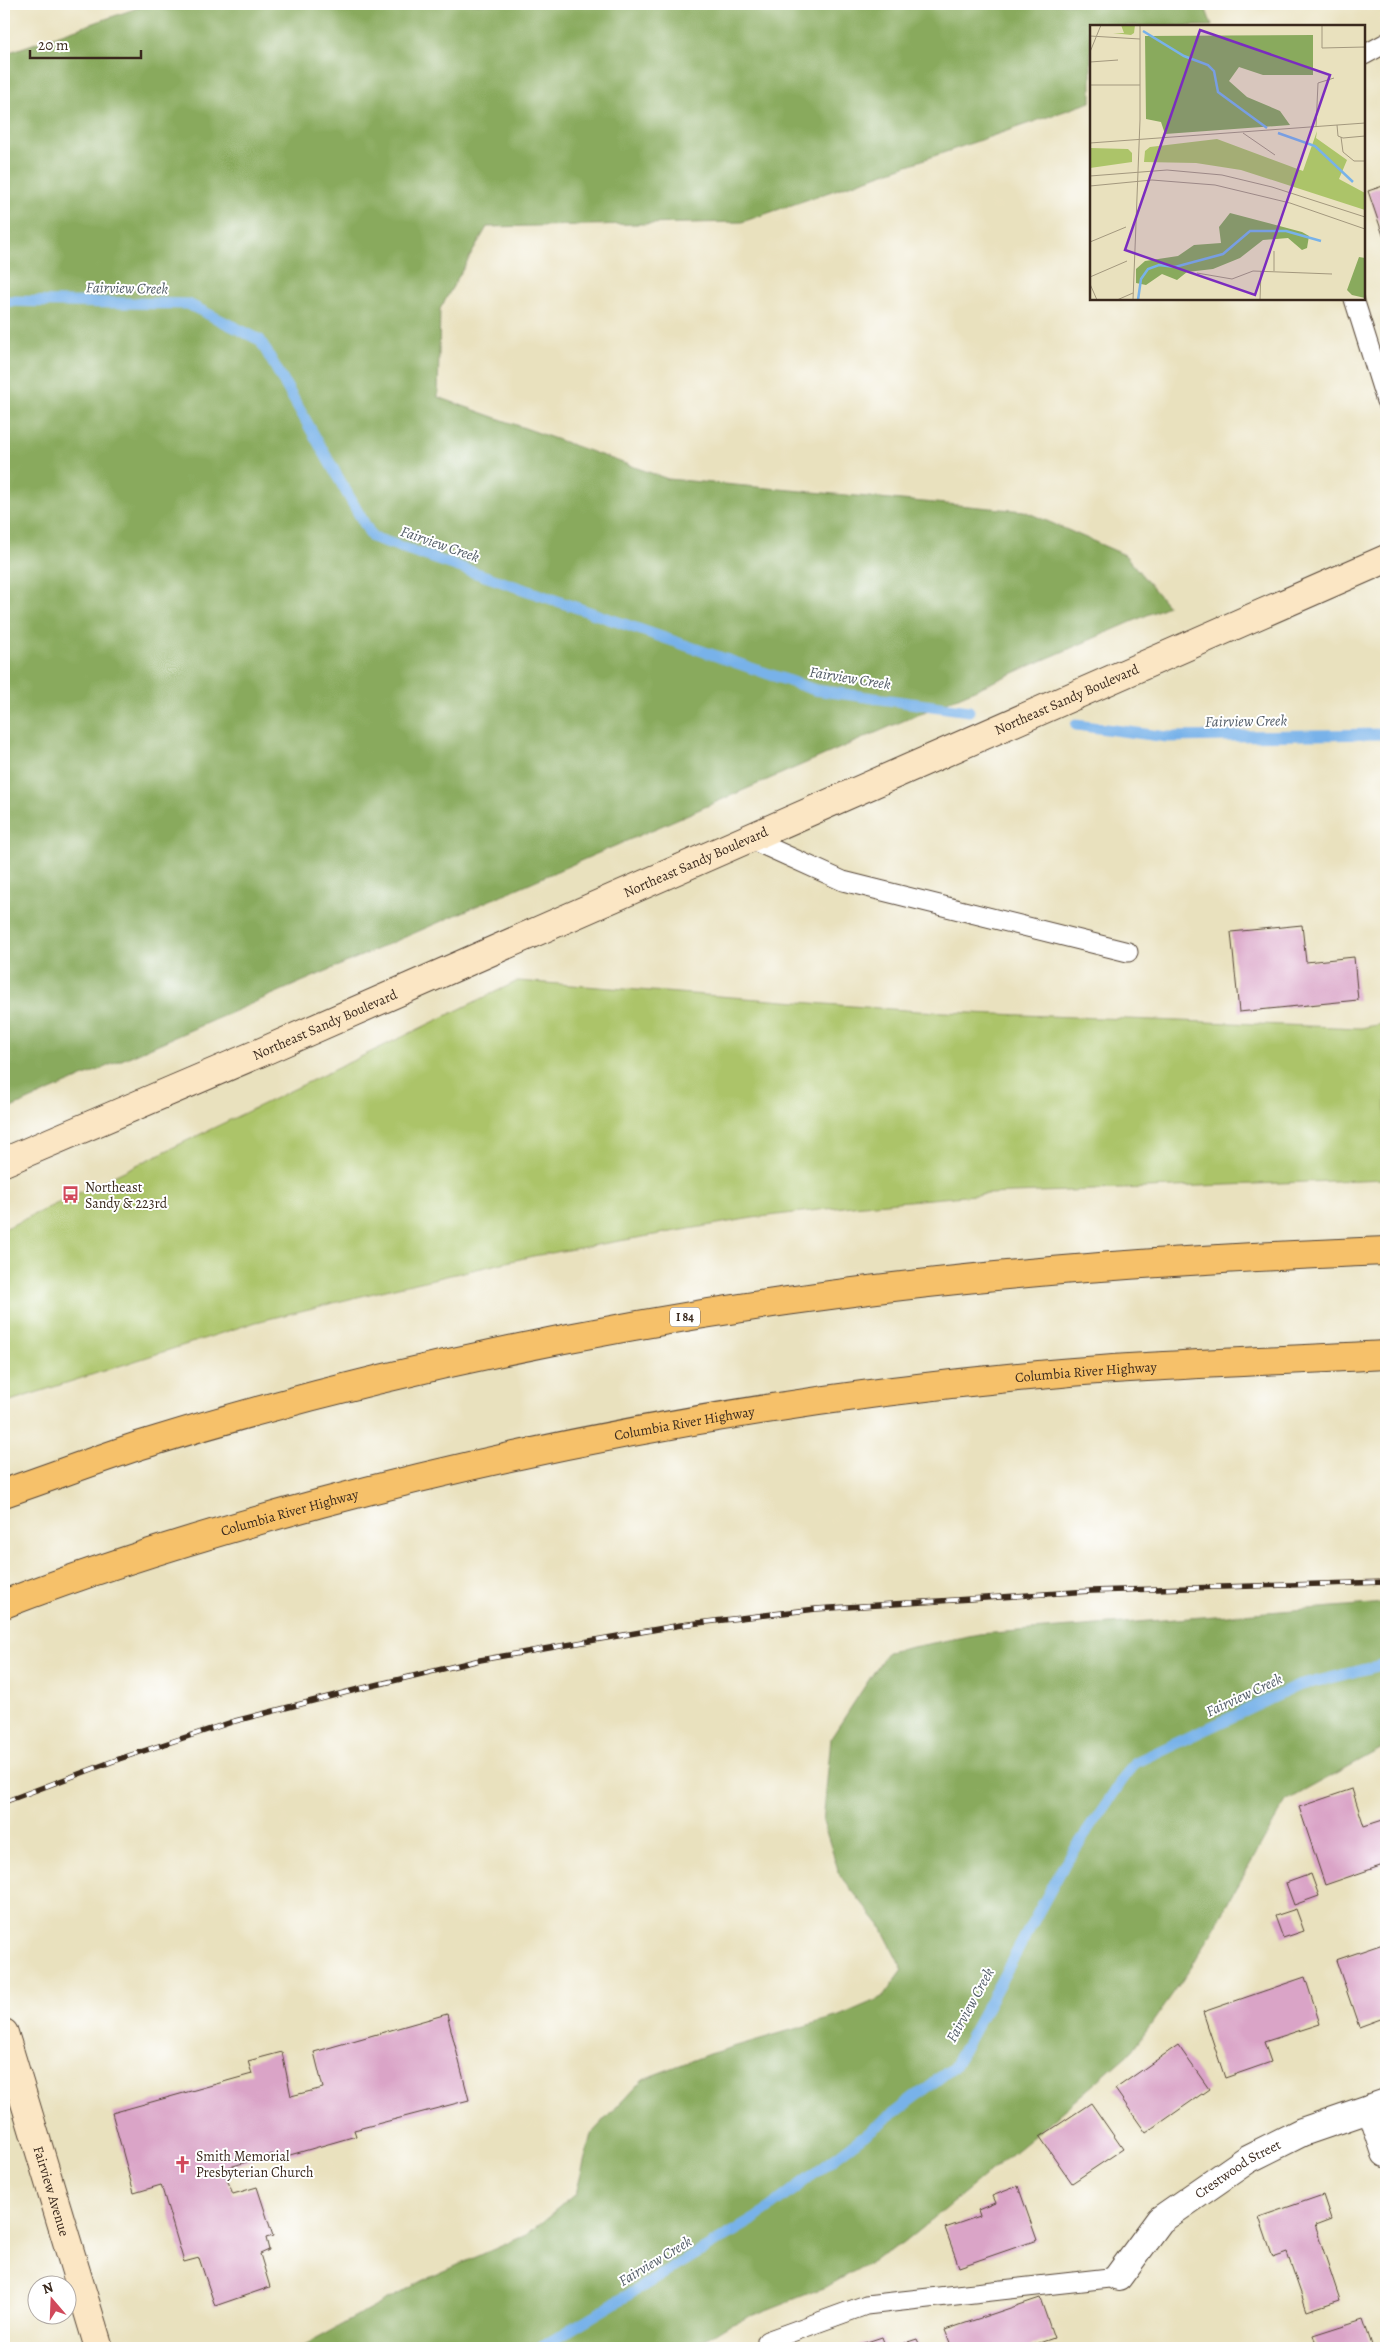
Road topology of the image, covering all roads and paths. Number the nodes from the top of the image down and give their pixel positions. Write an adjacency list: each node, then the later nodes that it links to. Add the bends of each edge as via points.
1 (1386, 43): 2 (lane)
2 (1365, 54)
3 (1354, 300): 4 (lane)
4 (1386, 400)
5 (1386, 559): 6 (main road, Northeast Sandy Boulevard)
6 (748, 838): 7 (lane, via 843,881); 8 (main road, Northeast Sandy Boulevard)
7 (1128, 952)
8 (4, 1162)
9 (1386, 1251): 11 (highway, I 84, via 1203,1258 964,1279 688,1316 432,1368 291,1403 137,1447)
10 (1386, 1355): 12 (highway, Columbia River Highway, via 1060,1373 784,1407 651,1428 513,1455 391,1484 248,1523)
11 (4, 1493)
12 (15, 1600)
13 (4, 2033): 18 (main road, Fairview Avenue)
14 (1379, 2106): 15 (street); 16 (street, Crestwood Street, via 1302,2132 1248,2159 1160,2220)
15 (1386, 2153)
16 (1118, 2277): 17 (lane, via 866,2305)
17 (767, 2340)
18 (99, 2348)

